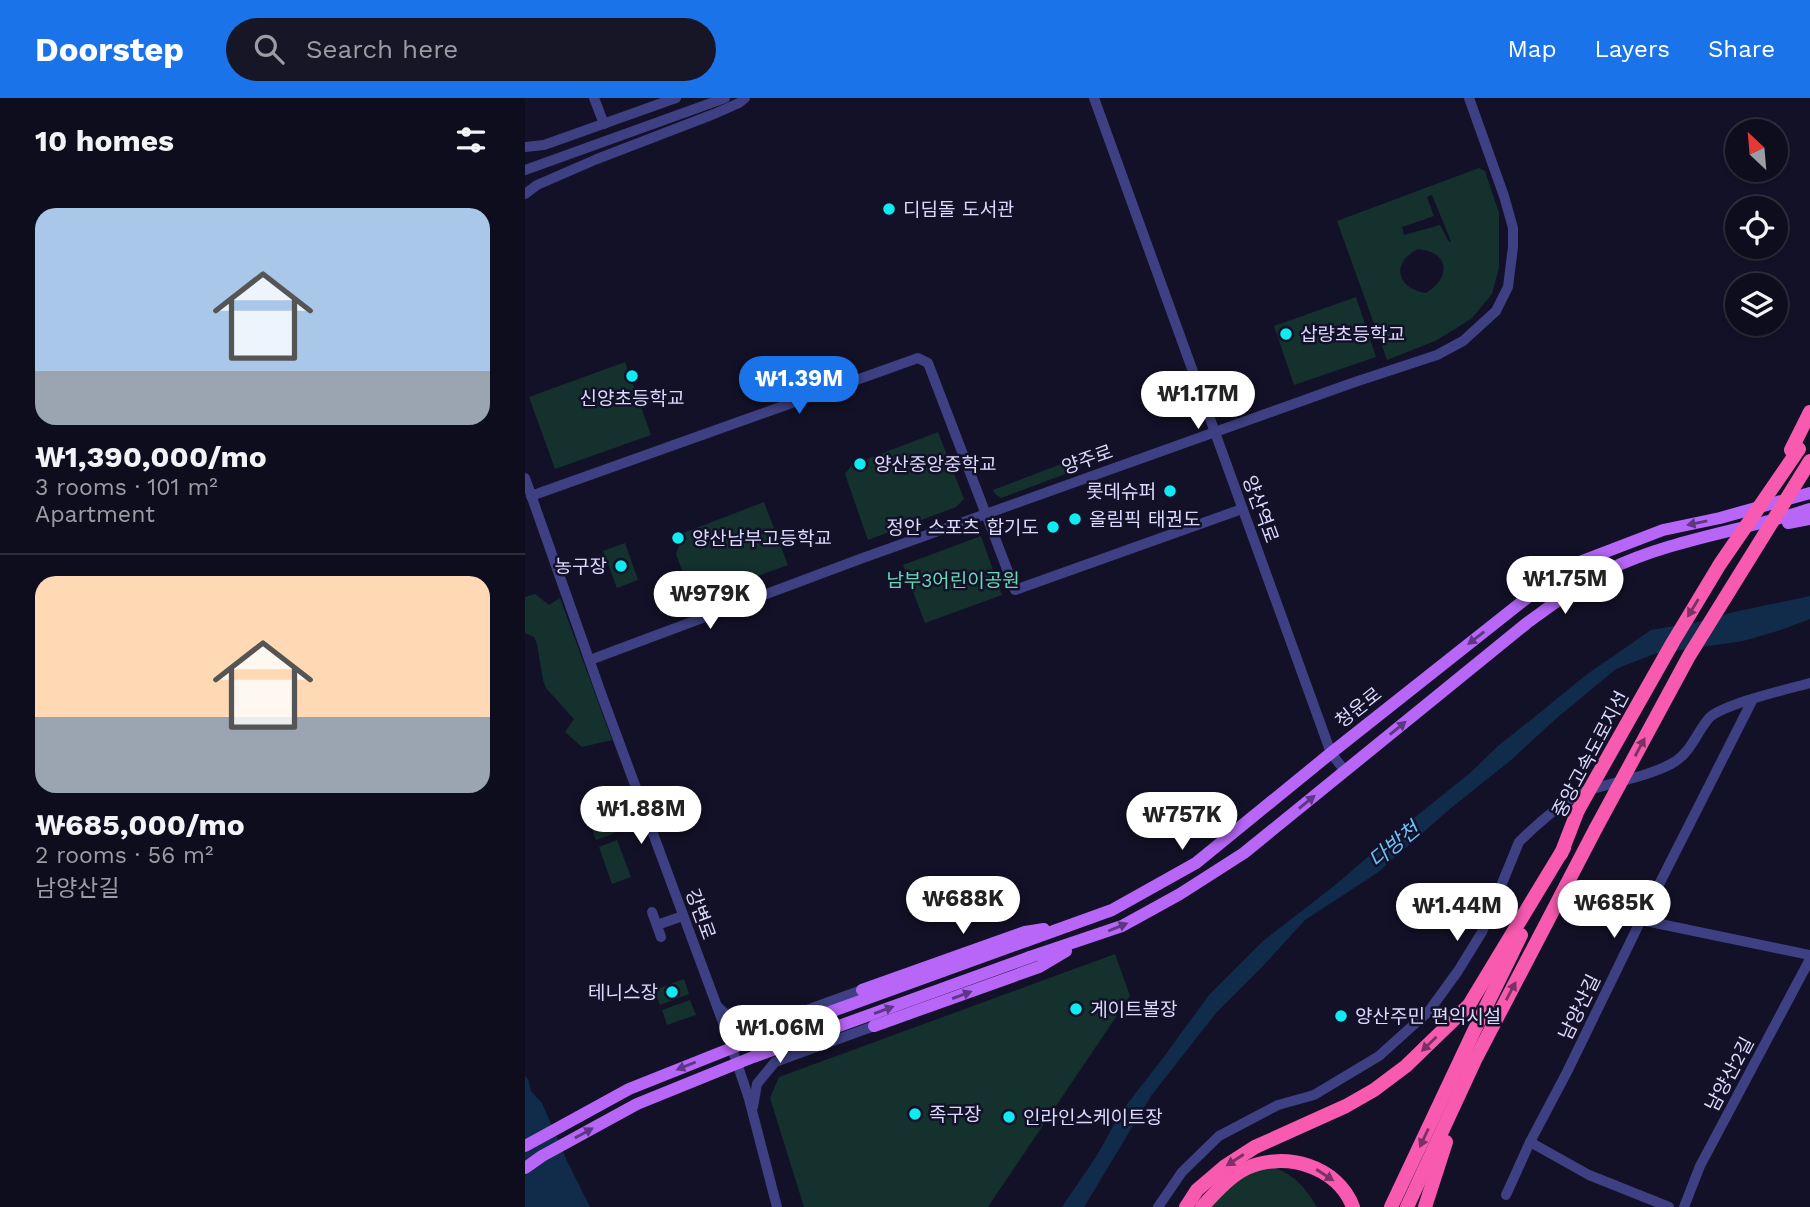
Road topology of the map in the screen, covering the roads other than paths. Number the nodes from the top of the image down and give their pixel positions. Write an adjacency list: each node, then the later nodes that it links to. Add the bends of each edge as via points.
1 (594, 98): 7 (street)
2 (676, 98): 7 (street)
3 (745, 98): 10 (street)
4 (1094, 98): 13 (street, 양산역로)
5 (1469, 98): 13 (street, 양주로, via 1513,228 1508,287 1496,311 1462,341 1437,355)
6 (723, 99): 9 (street)
7 (604, 124): 8 (street)
8 (525, 147)
9 (525, 170)
10 (525, 194)
11 (1810, 412): 14 (highway)
12 (1810, 432): 14 (highway)
13 (1215, 433): 20 (street, 양산역로); 22 (street, 양주로)
14 (1795, 450): 31 (highway, 중앙고속도로지선, one-way to 31, bridge, via 1673,642 1578,810)
15 (1810, 461): 43 (highway, 중앙고속도로지선, one-way to 15, bridge, via 1689,656)
16 (525, 478): 19 (street, 강변로)
17 (1810, 486): 23 (main road, 청운로)
18 (1810, 493): 23 (main road, 청운로)
19 (531, 496): 22 (street, via 918,358 928,363); 26 (street, 강변로)
20 (1243, 509): 22 (street, via 1015,590); 29 (street, 양산역로)
21 (1810, 509): 25 (main road)
22 (987, 513): 26 (street, 양주로)
23 (1720, 518): 29 (main road, 청운로, one-way to 29, via 1663,530 1582,561 1542,586)
24 (1810, 519): 25 (main road)
25 (1698, 538): 30 (main road, one-way to 25, via 1568,593 1608,570)
26 (590, 660): 33 (street, 강변로)
27 (1810, 682): 28 (street)
28 (1753, 699): 34 (street, 남양산길); 50 (street, via 1710,717 1678,760 1580,793 1530,831 1519,842 1482,932 1429,1011 1379,1056 1325,1089 1278,1105 1219,1136 1182,1172)
29 (1331, 753): 30 (street, 양산역로); 35 (main road, 청운로, via 1196,863 1112,910)
30 (1345, 771): 38 (main road, one-way to 30, via 1122,926 1244,853)
31 (1564, 848): 51 (highway, one-way to 51, via 1469,1005 1406,1066 1346,1106 1255,1147 1197,1190); 54 (highway, 중앙고속도로지선, one-way to 54)
32 (652, 912): 36 (street)
33 (683, 916): 36 (street); 41 (street, 강변로)
34 (1641, 920): 39 (street); 45 (street, 남양산길)
35 (1075, 924): 40 (main road, via 1025,932); 46 (main road, 청운로, one-way to 46, bridge, via 629,1089)
36 (657, 925): 37 (street)
37 (661, 937)
38 (1088, 938): 42 (main road, one-way to 38, via 1039,967); 47 (main road, one-way to 38, bridge, via 637,1104 753,1057)
39 (1810, 957): 58 (street, 남양산2길, via 1700,1166)
40 (862, 990): 41 (street, via 751,1031)
41 (715, 1004): 44 (street, 강변로)
42 (874, 1026): 44 (street, via 775,1062 757,1084)
43 (1475, 1060): 55 (highway, 중앙고속도로지선); 56 (highway)
44 (752, 1111): 49 (street, 강변로)
45 (1530, 1142): 48 (street, 남양산길); 57 (street, via 1589,1175)
46 (525, 1146)
47 (525, 1168)
48 (1506, 1195)
49 (778, 1207)
50 (1158, 1207)
51 (1185, 1207)
52 (1202, 1207): 53 (highway, one-way to 53, via 1247,1168 1278,1160 1320,1170)
53 (1353, 1207)
54 (1391, 1207)
55 (1408, 1207)
56 (1425, 1207)
57 (1669, 1207)
58 (1684, 1207)

